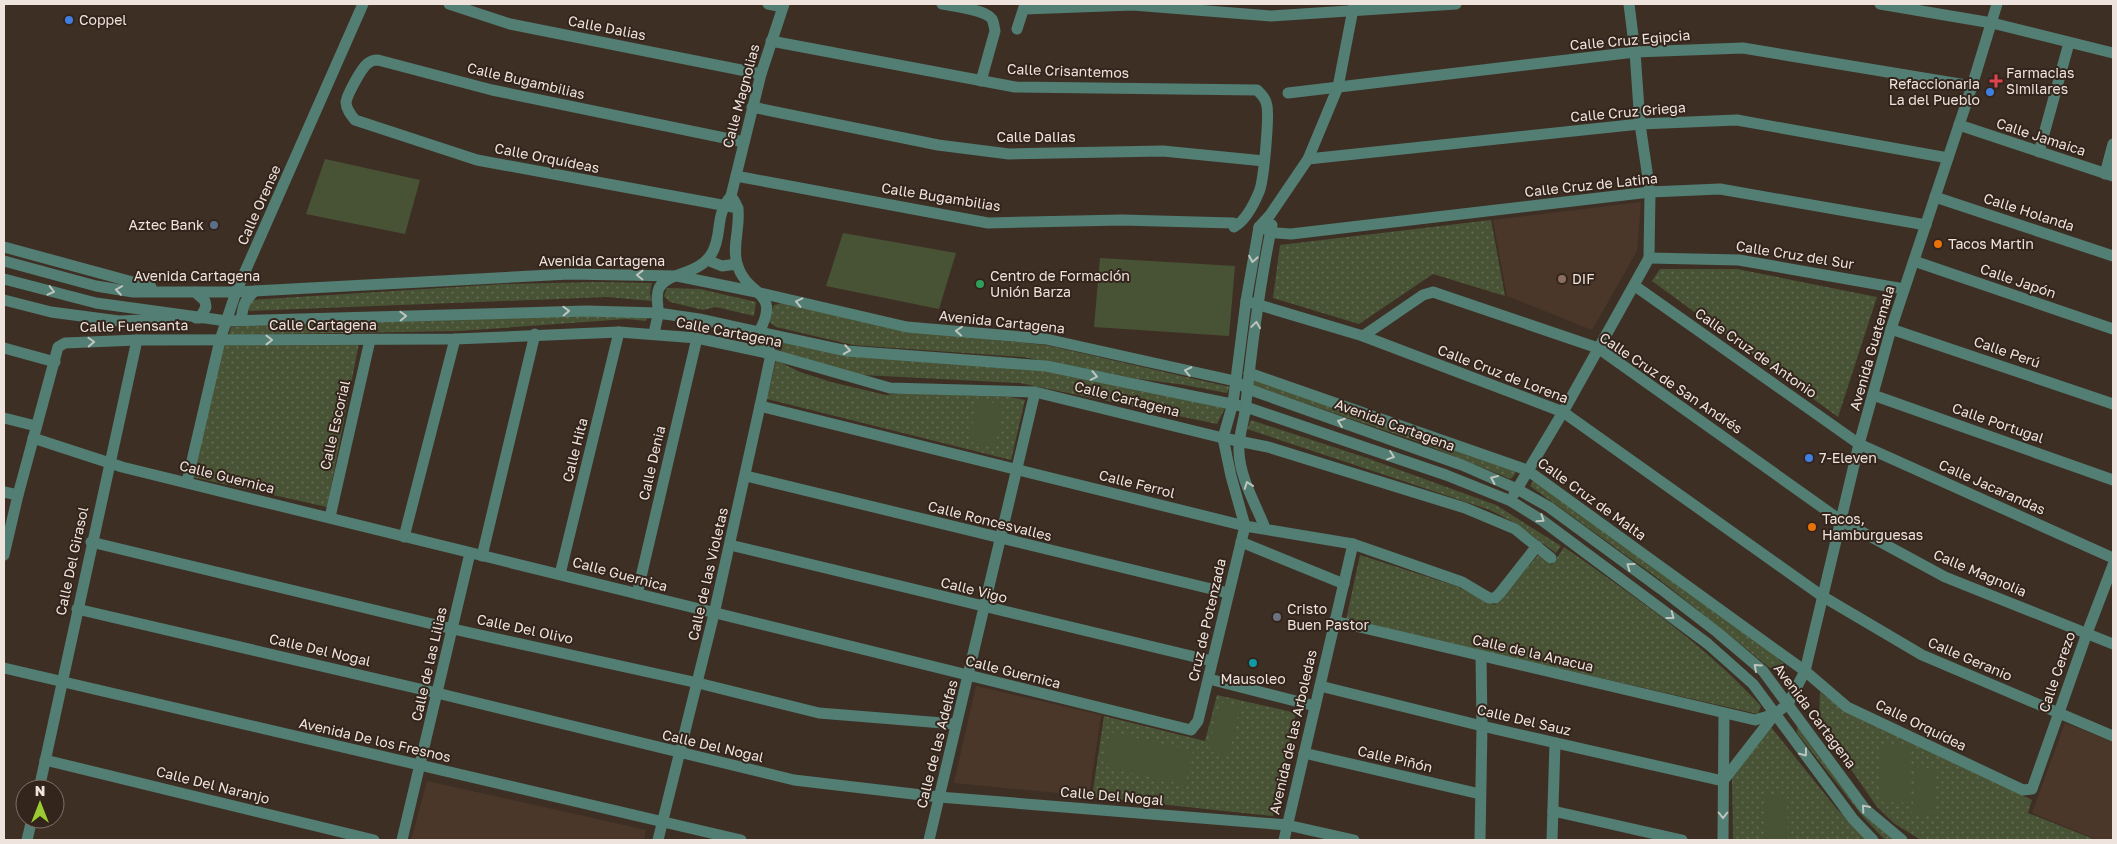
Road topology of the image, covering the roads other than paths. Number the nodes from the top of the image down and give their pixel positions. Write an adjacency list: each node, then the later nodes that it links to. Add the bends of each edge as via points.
1 (363, 4): 59 (street, Calle Orense)
2 (449, 4): 19 (street, Calle Dalias, via 510,24)
3 (768, 4): 9 (street)
4 (942, 4): 20 (street, via 984,14 994,22)
5 (1456, 4): 10 (street)
6 (1628, 4): 17 (street)
7 (1880, 4): 13 (street)
8 (1997, 4): 13 (street, Avenida Guatemala)
9 (783, 5): 15 (street, Calle Magnolias)
10 (1427, 5): 12 (street)
11 (1024, 7): 12 (street, via 1133,5 1271,16); 14 (street)
12 (1354, 8): 22 (street)
13 (1992, 23): 16 (street); 21 (street, Avenida Guatemala)
14 (1018, 30)
15 (771, 41): 19 (street, Calle Magnolias); 20 (street, Calle Crisantemos)
16 (2069, 43): 18 (street); 30 (street)
17 (1635, 52): 21 (street, Calle Cruz Egipcia, via 1743,48); 22 (street, Calle Cruz Egipcia); 26 (street)
18 (2113, 53)
19 (761, 74): 24 (street, Calle Magnolias)
20 (981, 81): 33 (street, Calle Crisantemos, via 1015,86 1257,90 1265,98 1268,108)
21 (1972, 86): 27 (street, Avenida Guatemala)
22 (1338, 87): 23 (street, Calle Cruz Egipcia); 32 (street)
23 (1288, 94)
24 (752, 107): 28 (street, Calle Magnolias); 33 (street, Calle Dalias, via 938,145 1009,154 1162,150)
25 (355, 120): 28 (street, Calle Bugambilias, via 346,103 349,94 366,64 378,60 492,90); 39 (street, Calle Orquídeas, via 478,160)
26 (1640, 124): 31 (street, Calle Cruz Griega, via 1737,120); 32 (street, Calle Cruz Griega); 36 (street)
27 (1959, 125): 30 (street, Calle Jamaica); 31 (street, Avenida Guatemala)
28 (744, 142): 35 (street, Calle Magnolias)
29 (2113, 144): 34 (street)
30 (2039, 152): 34 (street, Calle Jamaica)
31 (1948, 158): 38 (street, Avenida Guatemala)
32 (1308, 159): 41 (street)
33 (1264, 161): 35 (street, Calle Bugambilias, via 1260,192 1242,221 1234,227 1233,223 1122,220 988,222)
34 (2109, 175)
35 (736, 176): 37 (street, Calle Magnolias)
36 (1650, 192): 42 (street, Calle Cruz de Latina, via 1720,189); 44 (street, Calle Cruz de Latina, via 1291,234); 47 (street)
37 (731, 196): 39 (street, Calle Magnolias); 40 (street)
38 (1935, 197): 42 (street, Avenida Guatemala); 46 (street, Calle Holanda)
39 (723, 206): 40 (street, Calle Orquídeas); 48 (street, Calle Magnolias, via 715,248)
40 (738, 208): 51 (street)
41 (1270, 215): 43 (street); 44 (street)
42 (1926, 225): 50 (street, Avenida Guatemala)
43 (1259, 227): 44 (street, Calle Cruz de Latina); 62 (street, one-way to 62)
44 (1270, 231): 63 (street)
45 (4, 247): 57 (street)
46 (2113, 256)
47 (1649, 258): 54 (street); 55 (street, Calle Cruz del Sur, via 1739,260)
48 (708, 260): 51 (street, via 722,266); 52 (street)
49 (4, 261): 57 (street, Avenida Cartagena, one-way to 49, via 133,292 96,286)
50 (1914, 262): 55 (street, Avenida Guatemala); 69 (street, Calle Japón)
51 (737, 264): 60 (street)
52 (677, 276): 56 (street, Avenida Cartagena, one-way to 56, via 569,274); 60 (street, Avenida Cartagena); 64 (street, via 659,288)
53 (4, 279): 65 (street, one-way to 65, via 96,303)
54 (1635, 286): 81 (street); 99 (street, Calle Cruz de Antonio)
55 (1904, 289): 68 (street, Avenida Guatemala)
56 (255, 291): 59 (street, Avenida Cartagena); 66 (street, via 242,305)
57 (168, 292): 58 (street, Avenida Cartagena)
58 (195, 292): 59 (street, Avenida Cartagena); 65 (street, via 205,301 206,307)
59 (236, 292): 67 (street, Calle Orense)
60 (756, 292): 71 (street, via 767,304 767,316); 85 (street, Avenida Cartagena, one-way to 60, via 1046,339 907,327)
61 (4, 300): 65 (street, via 51,312 119,321)
62 (1246, 301): 63 (street, Calle Cruz de Lorena); 85 (street)
63 (1259, 305): 74 (street, Calle Cruz de Lorena); 84 (street, one-way to 63)
64 (658, 313): 66 (street, one-way to 64, via 587,311); 71 (street, via 699,318); 73 (street)
65 (200, 318): 67 (street)
66 (241, 320): 67 (street)
67 (226, 321): 78 (street, Calle Orense)
68 (1892, 329): 88 (street, Avenida Guatemala); 90 (street, Calle Perú)
69 (2113, 329)
70 (619, 332): 72 (street, Calle Cartagena); 73 (street, Calle Cartagena); 127 (street, Calle Hita)
71 (759, 332): 82 (street); 89 (street, one-way to 89, via 847,351 1046,366)
72 (535, 334): 76 (street, Calle Cartagena); 123 (street)
73 (654, 334): 75 (street, Calle Cartagena)
74 (1363, 336): 81 (street, Calle Cruz de San Andrés, via 1423,295 1433,292); 93 (street, Calle Cruz de Lorena)
75 (697, 338): 82 (street, Calle Cartagena); 130 (street, Calle Denia)
76 (455, 339): 79 (street, Calle Cartagena); 114 (street)
77 (137, 340): 78 (street, Calle Fuensanta); 83 (street, Calle Fuensanta, one-way to 77, via 58,347 65,343); 100 (street, Calle Del Girasol)
78 (220, 340): 79 (street, Calle Cartagena, one-way to 79); 105 (street, Calle Orense)
79 (370, 340): 110 (street, Calle Escorial)
80 (4, 348): 83 (street)
81 (1598, 348): 93 (street); 111 (street, Calle Cruz de San Andrés)
82 (771, 354): 87 (street, Calle Cartagena, via 890,388); 91 (street, Calle de las Violetas)
83 (55, 362): 95 (street, Calle Fuensanta)
84 (1249, 373): 85 (street); 86 (street); 102 (street, Calle Cruz de Malta)
85 (1235, 381): 86 (street, Avenida Cartagena); 89 (street)
86 (1248, 389): 92 (street); 106 (street, Avenida Cartagena, one-way to 86, via 1462,465)
87 (1035, 392): 97 (street, Calle Cartagena); 101 (street, Calle de las Adelfas)
88 (1873, 395): 99 (street, Avenida Guatemala); 104 (street, Calle Portugal)
89 (1233, 403): 92 (street); 97 (street)
90 (2113, 404)
91 (760, 406): 101 (street, Calle Ferrol); 103 (street, Calle de las Violetas)
92 (1246, 407): 98 (street); 109 (street, one-way to 109, via 1446,475)
93 (1563, 412): 102 (street); 131 (street, Calle Cruz de Lorena)
94 (4, 418): 95 (street)
95 (36, 426): 96 (street, Calle Fuensanta)
96 (33, 438): 100 (street, Calle Guernica); 108 (street, Calle Fuensanta)
97 (1223, 438): 98 (street); 112 (street)
98 (1239, 440): 113 (street, one-way to 98, via 1246,483); 120 (street, via 1466,508 1515,529)
99 (1859, 444): 111 (street, Avenida Guatemala); 125 (street, Calle Jacarandas)
100 (110, 463): 105 (street, Calle Guernica); 116 (street, Calle Del Girasol)
101 (1018, 470): 112 (street, Calle Ferrol); 115 (street, Calle de las Adelfas)
102 (1527, 470): 106 (street); 142 (street, Calle Cruz de Malta)
103 (746, 476): 115 (street, Calle Roncesvalles); 119 (street, Calle de las Violetas)
104 (2113, 480)
105 (187, 482): 110 (street, Calle Guernica)
106 (1517, 489): 109 (street); 149 (street, Avenida Cartagena, one-way to 106, via 1763,671 1717,632 1548,507)
107 (4, 492): 108 (street)
108 (18, 495): 122 (street, Calle Fuensanta)
109 (1511, 501): 152 (street, one-way to 152, via 1543,521 1708,644 1752,684)
110 (330, 517): 114 (street, Calle Guernica)
111 (1840, 520): 131 (street, Avenida Guatemala); 137 (street, Calle Magnolia, via 1945,577)
112 (1245, 526): 113 (street, Calle Ferrol); 117 (street, Cruz de Potenzada)
113 (1265, 528): 118 (street, Calle Ferrol)
114 (404, 537): 121 (street, Calle Guernica)
115 (1001, 539): 129 (street, Calle Roncesvalles); 132 (street, Calle de las Adelfas)
116 (91, 542): 133 (street, Calle Del Girasol); 136 (street, Calle Del Olivo)
117 (1241, 542): 128 (street); 129 (street, Cruz de Potenzada)
118 (1353, 544): 120 (street, Calle Ferrol, via 1462,582 1489,598 1500,593); 128 (street, Avenida de las Arboledas)
119 (730, 545): 132 (street, Calle Vigo); 134 (street, Calle de las Violetas)
120 (1536, 546): 124 (street)
121 (470, 553): 123 (street, Calle Guernica); 136 (street, Calle de las Lilias)
122 (4, 555)
123 (482, 556): 127 (street, Calle Guernica)
124 (1551, 558)
125 (2113, 558)
126 (2113, 565): 137 (street, Calle Cerezo)
127 (560, 574): 130 (street, Calle Guernica)
128 (1344, 584): 135 (street, Avenida de las Arboledas)
129 (1228, 593): 140 (street, Cruz de Potenzada)
130 (637, 594): 134 (street, Calle Guernica)
131 (1822, 596): 142 (street, Avenida Guatemala); 153 (street, Calle Geranio, via 1922,655)
132 (984, 608): 140 (street, Calle Vigo); 143 (street, Calle de las Adelfas)
133 (78, 609): 145 (street, Calle Del Girasol); 148 (street, Calle Del Nogal)
134 (714, 614): 143 (street, Calle Guernica); 146 (street, Calle de las Violetas)
135 (1334, 621): 139 (street, Calle de la Anacua); 147 (street, Avenida de las Arboledas)
136 (453, 629): 146 (street, Calle Del Olivo); 148 (street, Calle de las Lilias)
137 (2087, 633): 138 (street, Calle Magnolia); 153 (street, Calle Cerezo)
138 (2113, 644)
139 (1481, 657): 151 (street, Calle de la Anacua); 156 (street)
140 (1212, 662): 144 (street, Cruz de Potenzada)
141 (4, 668): 145 (street, Avenida De los Fresnos)
142 (1805, 671): 149 (street, Avenida Guatemala); 165 (street, Calle Orquídea, via 1847,707 2015,787)
143 (969, 677): 154 (street, Calle Guernica, via 1187,730 1194,728); 155 (street, Calle de las Adelfas)
144 (1209, 679): 150 (street); 154 (street, Cruz de Potenzada)
145 (61, 681): 161 (street, Calle Del Girasol); 162 (street, Avenida De los Fresnos)
146 (698, 683): 155 (street, Calle Del Olivo, via 819,713); 159 (street, Calle de las Violetas)
147 (1320, 686): 150 (street, Avenida de las Arboledas); 156 (street, Calle Del Sauz)
148 (437, 693): 159 (street, Calle Del Nogal); 162 (street, Calle de las Lilias)
149 (1788, 704): 152 (street); 183 (street, Avenida Cartagena, one-way to 149, via 1865,809)
150 (1315, 706): 160 (street, Avenida de las Arboledas)
151 (1724, 713): 152 (street, Calle de la Anacua, via 1755,720); 164 (street)
152 (1775, 714): 164 (street); 182 (street, one-way to 182)
153 (2059, 714): 157 (street, Calle Geranio); 165 (street, Calle Cerezo)
154 (1198, 721)
155 (955, 724): 167 (street, Calle de las Adelfas)
156 (1482, 726): 158 (street, Calle Del Sauz); 166 (street)
157 (2113, 736)
158 (1555, 743): 164 (street, Calle Del Sauz); 168 (street)
159 (678, 753): 167 (street, Calle Del Nogal, via 794,780); 169 (street, Calle de las Violetas)
160 (1304, 753): 166 (street, Calle Piñón); 170 (street, Avenida de las Arboledas)
161 (45, 760): 163 (street, Calle Del Girasol); 171 (street, Calle Del Naranjo)
162 (421, 766): 169 (street, Avenida De los Fresnos); 172 (street, Calle de las Lilias)
163 (40, 779)
164 (1723, 781): 181 (street, one-way to 181)
165 (2032, 789)
166 (1480, 794): 178 (street)
167 (939, 796): 170 (street, Calle Del Nogal); 175 (street, Calle de las Adelfas)
168 (1553, 811): 179 (street); 180 (street)
169 (662, 823): 173 (street, Calle de las Violetas); 174 (street, Avenida De los Fresnos)
170 (1287, 825): 176 (street, Avenida de las Arboledas); 177 (street, Calle Del Nogal)
171 (374, 840)
172 (402, 840)
173 (658, 840)
174 (741, 840)
175 (929, 840)
176 (1284, 840)
177 (1354, 840)
178 (1480, 840)
179 (1552, 840)
180 (1682, 840)
181 (1722, 840)
182 (1873, 840)
183 (1902, 840)

